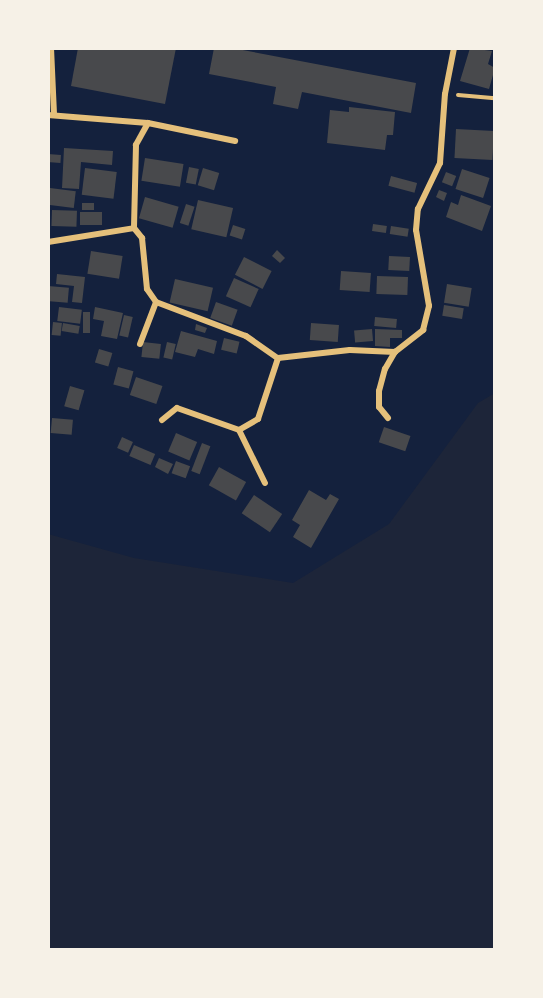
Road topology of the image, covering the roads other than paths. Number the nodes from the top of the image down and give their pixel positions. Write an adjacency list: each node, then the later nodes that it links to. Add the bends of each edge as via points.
1 (51, 48): 3 (street)
2 (454, 48): 10 (street, via 445,94 440,163 418,209 416,230 429,306 423,330)
3 (51, 115): 4 (street)
4 (148, 123): 5 (street); 6 (street, via 136,145)
5 (235, 141)
6 (134, 228): 7 (street); 8 (street, via 142,238 147,289)
7 (48, 242)
8 (156, 302): 9 (street); 11 (street, via 246,336)
9 (140, 344)
10 (395, 352): 11 (street, via 350,350); 12 (street, via 379,391 379,407)
11 (278, 358): 14 (street, via 258,419)
12 (388, 418)
13 (162, 420): 14 (street, via 177,408)
14 (239, 430): 15 (street)
15 (265, 483)

